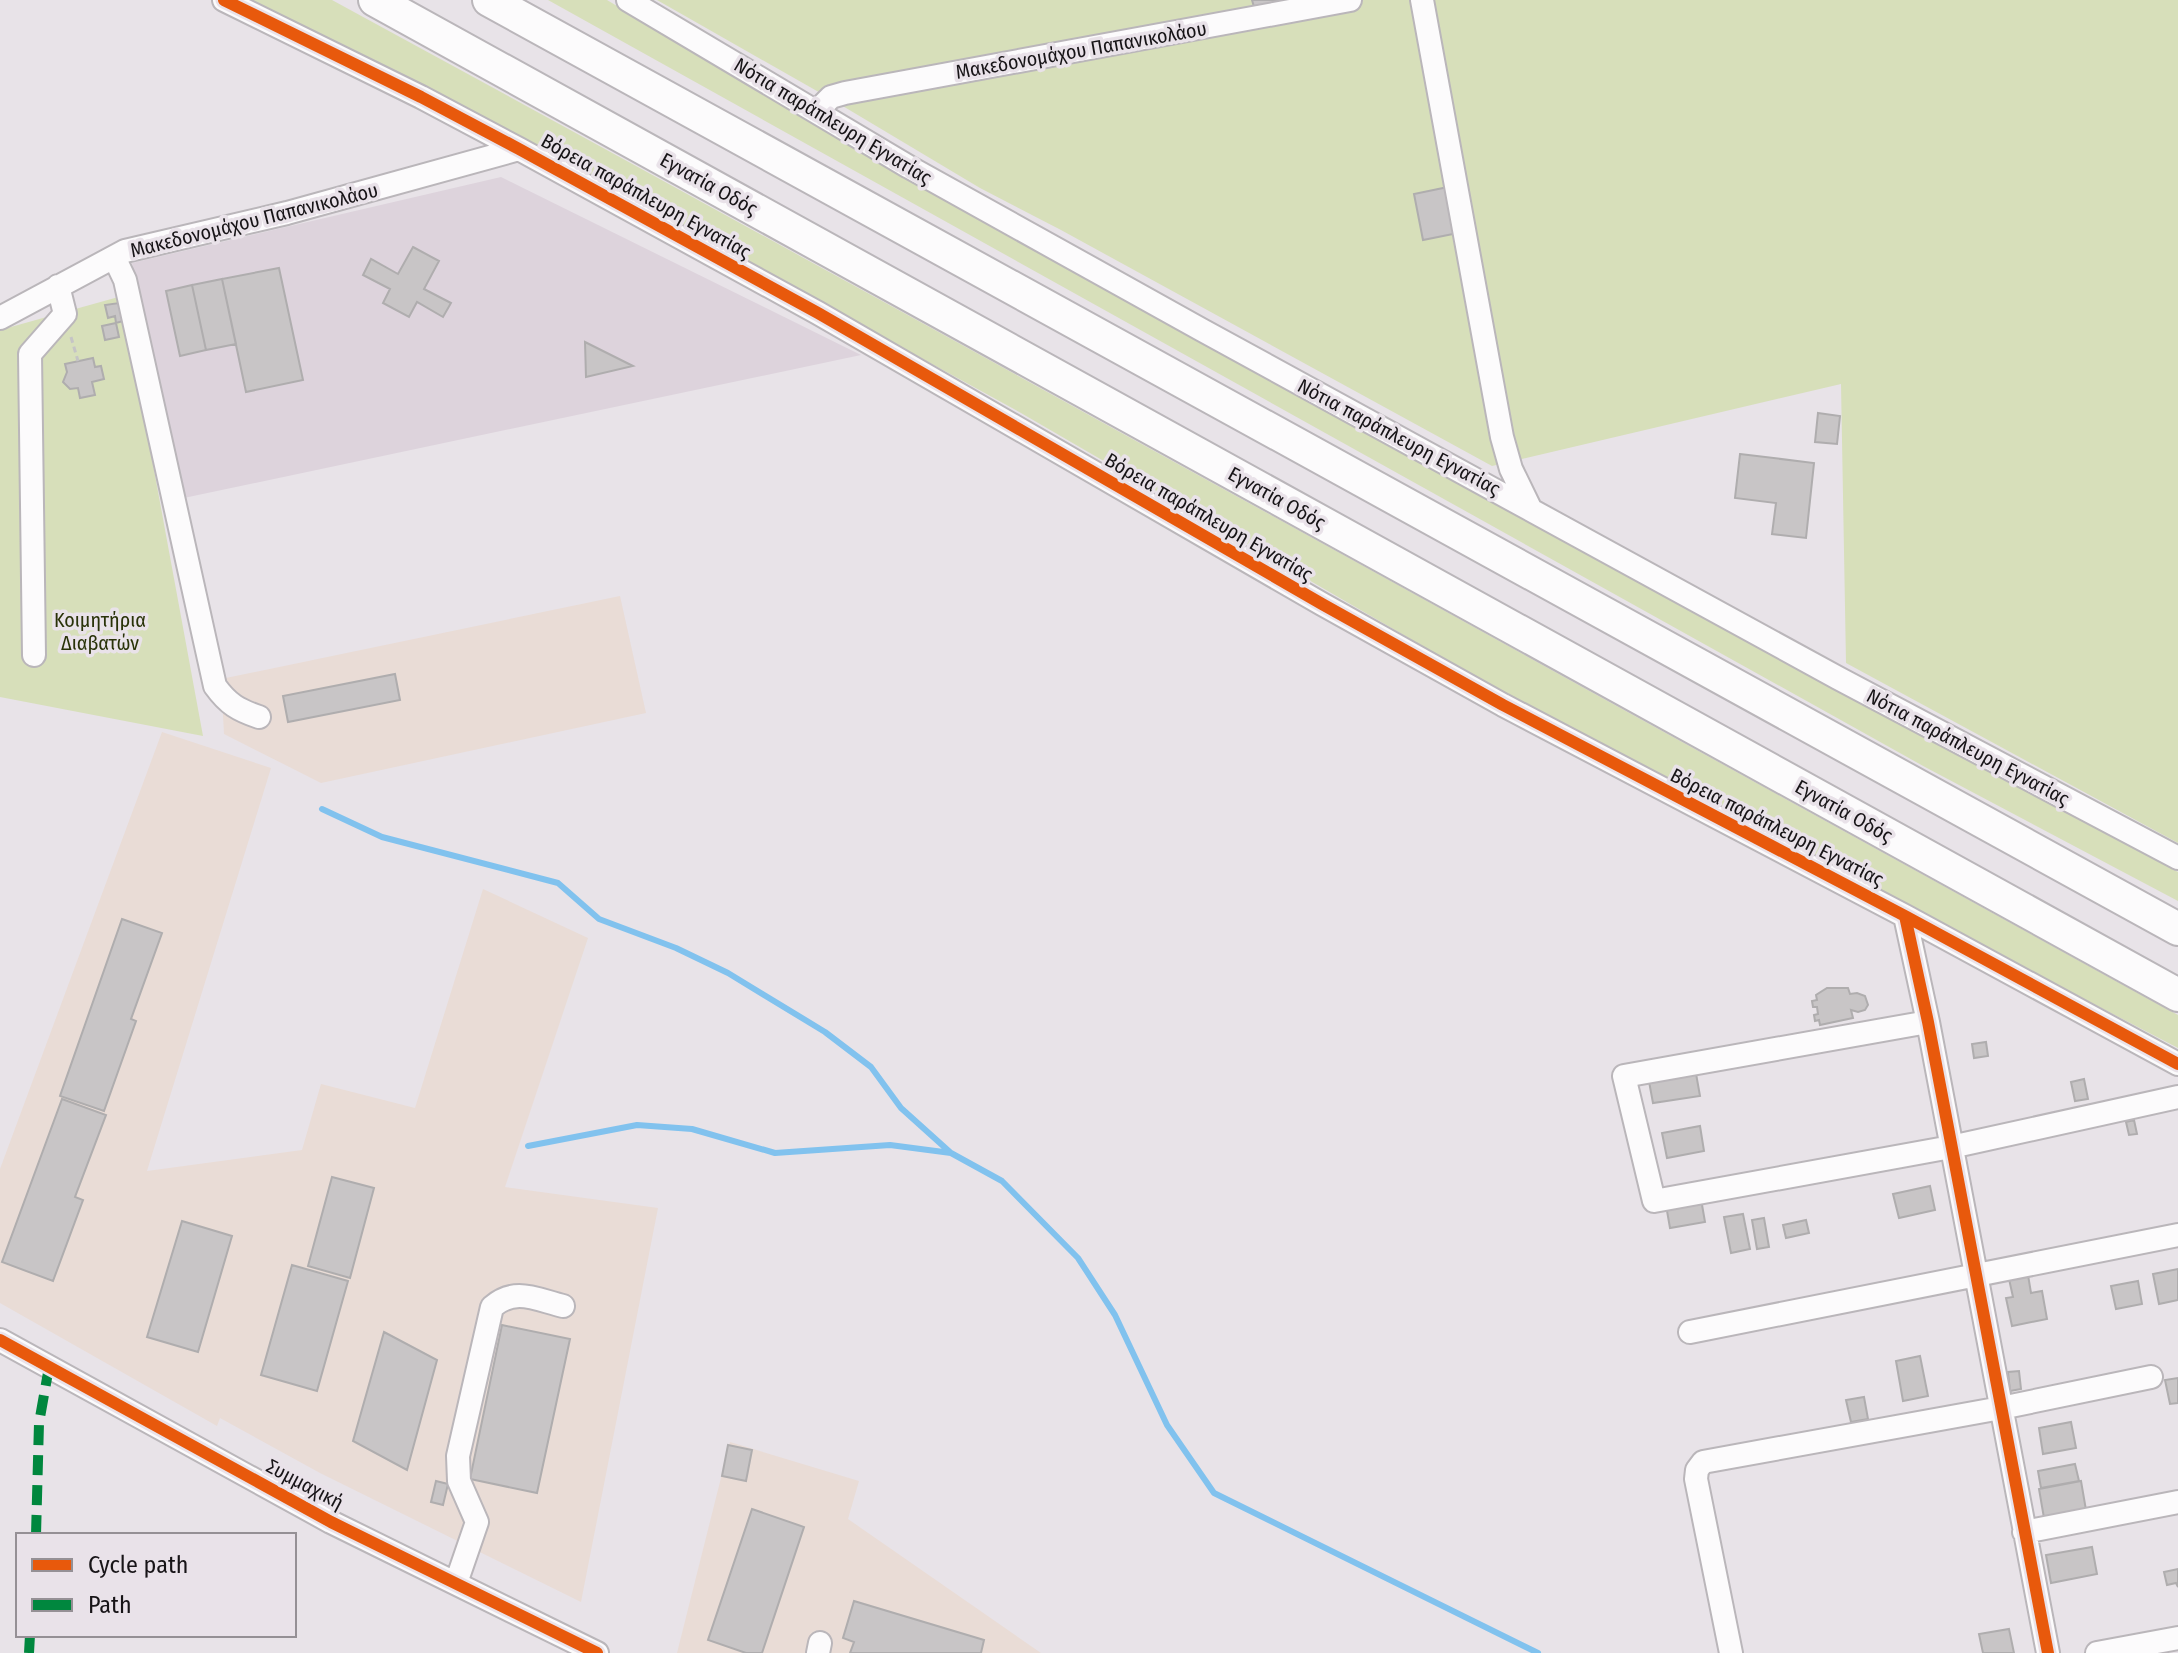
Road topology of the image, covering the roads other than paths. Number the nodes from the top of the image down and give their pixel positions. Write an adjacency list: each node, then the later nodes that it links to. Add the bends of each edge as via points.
1 (224, 0): 9 (street, Βόρεια παράπλευρη Εγνατίας)
2 (375, 0): 19 (highway, Εγνατία Οδός)
3 (489, 0): 18 (highway)
4 (628, 0): 8 (street, Νότια παράπλευρη Εγνατίας)
5 (1344, 0): 6 (street, Μακεδονομάχου Παπανικολάου); 8 (street, Μακεδονομάχου Παπανικολάου, via 845,93 831,97)
6 (1350, 0)
7 (1422, 0): 13 (street, via 1502,437)
8 (817, 111): 13 (street, Νότια παράπλευρη Εγνατίας, via 1025,232)
9 (519, 149): 10 (street, Μακεδονομάχου Παπανικολάου); 17 (street, Βόρεια παράπλευρη Εγνατίας, via 818,313 1503,705)
10 (114, 257): 11 (street, Μακεδονομάχου Παπανικολάου); 15 (street, via 125,280 215,686 237,709)
11 (58, 286): 12 (street, Μακεδονομάχου Παπανικολάου); 14 (street, via 65,314 30,354)
12 (0, 318)
13 (1530, 508): 16 (street, Νότια παράπλευρη Εγνατίας)
14 (34, 655)
15 (259, 717)
16 (2178, 858)
17 (1905, 916): 20 (street); 21 (street, Βόρεια παράπλευρη Εγνατίας)
18 (2178, 929)
19 (2178, 995)
20 (1928, 1022): 23 (street); 23 (street, via 1624,1076 1654,1201)
21 (2178, 1064)
22 (2178, 1097): 23 (street)
23 (1951, 1147): 25 (street)
24 (2178, 1235): 25 (street)
25 (1976, 1276): 27 (street); 30 (street)
26 (563, 1306): 33 (street, via 517,1294 492,1307 458,1456 459,1481 477,1522)
27 (1690, 1332)
28 (0, 1340): 33 (street, Συμμαχική, via 331,1522)
29 (2151, 1377): 30 (street)
30 (2001, 1408): 32 (street); 36 (street, via 1703,1462 1696,1479)
31 (2178, 1502): 32 (street)
32 (2024, 1532): 37 (street)
33 (456, 1583): 35 (street, Συμμαχική)
34 (2178, 1638): 38 (street)
35 (597, 1653)
36 (1731, 1653)
37 (2048, 1653)
38 (2097, 1653)

